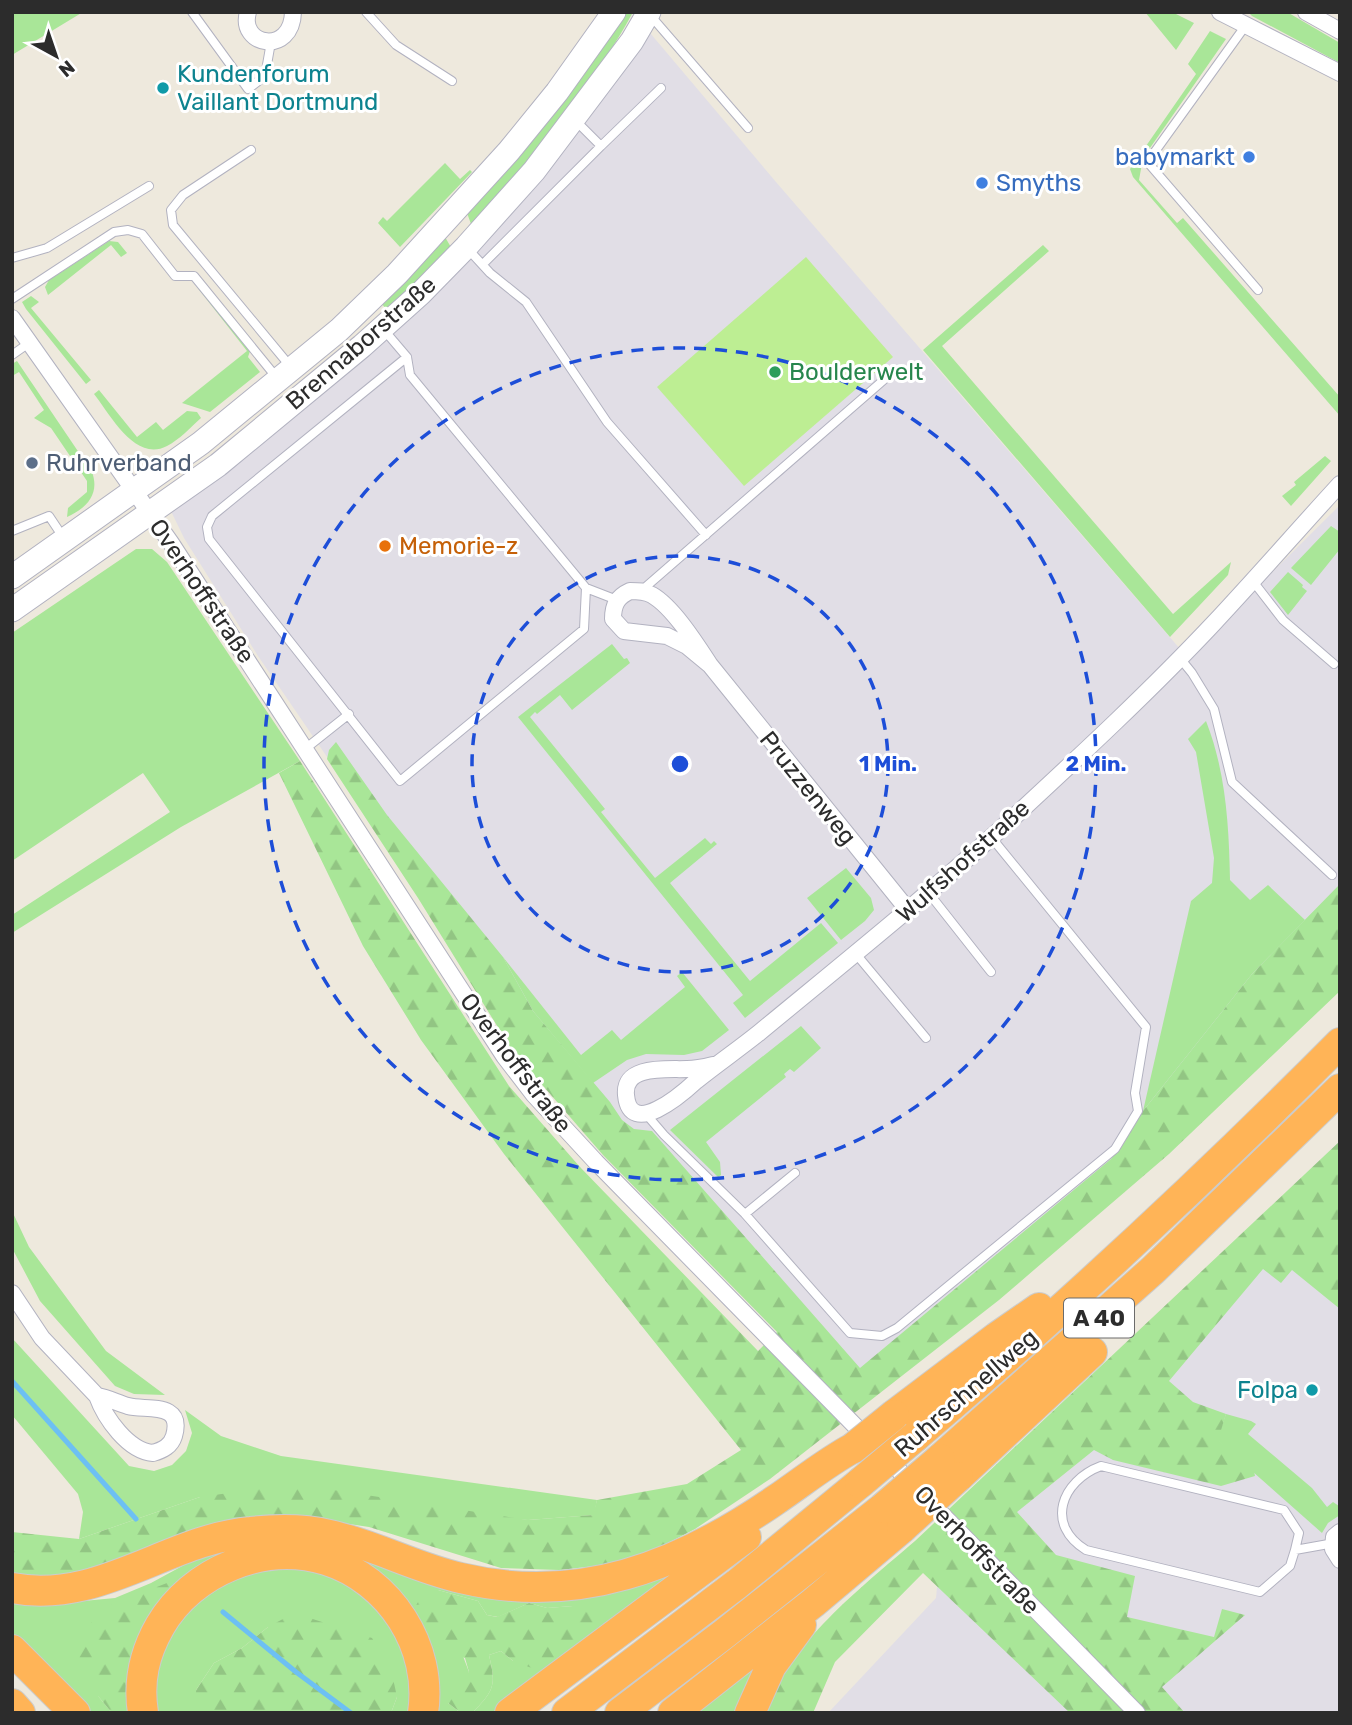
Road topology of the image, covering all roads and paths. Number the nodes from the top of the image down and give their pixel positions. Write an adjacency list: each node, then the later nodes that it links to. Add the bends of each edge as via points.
1 (192, 12): 11 (lane, via 248,89 265,76)
2 (248, 12): 11 (street, via 250,32)
3 (293, 12): 11 (street, via 286,35)
4 (366, 12): 13 (lane, via 396,45)
5 (614, 12): 20 (main road, Brennaborstraße, via 557,92)
6 (1220, 12): 9 (street)
7 (1306, 12): 10 (street)
8 (649, 13): 15 (main road, Brennaborstraße); 16 (lane)
9 (1246, 25): 12 (street); 24 (lane, via 1150,165)
10 (1340, 31)
11 (271, 42)
12 (1340, 73)
13 (452, 82)
14 (661, 88): 17 (lane)
15 (574, 120): 17 (lane); 21 (main road, Brennaborstraße)
16 (748, 128)
17 (601, 146): 23 (lane)
18 (251, 149): 33 (lane, via 183,195 171,210 173,225)
19 (149, 186): 22 (lane, via 47,248)
20 (450, 217): 21 (main road); 26 (main road, Brennaborstraße)
21 (466, 247): 23 (lane); 28 (main road, Brennaborstraße)
22 (12, 258)
23 (483, 264): 38 (lane, via 526,302 607,422)
24 (1258, 290)
25 (12, 299): 33 (lane, via 114,232 128,230 142,234 175,276 194,276)
26 (365, 306): 28 (main road); 33 (main road, Brennaborstraße)
27 (12, 318): 29 (street, Overhoffstraße)
28 (383, 328): 31 (lane); 36 (main road, Brennaborstraße, via 218,465)
29 (29, 343): 30 (lane); 35 (street, Overhoffstraße)
30 (12, 355)
31 (407, 357): 42 (lane, via 410,375); 49 (lane, via 212,516 207,527 209,539)
32 (894, 371): 38 (lane)
33 (285, 374): 35 (main road, Brennaborstraße)
34 (1340, 484): 41 (street, Wulfshofstraße)
35 (134, 491): 36 (street, Overhoffstraße); 39 (main road, Brennaborstraße)
36 (149, 513): 45 (main road, Brennaborstraße); 50 (street, Overhoffstraße)
37 (12, 531): 39 (lane, via 49,516)
38 (706, 535): 43 (lane)
39 (65, 540): 40 (main road, Brennaborstraße)
40 (12, 577)
41 (1252, 580): 46 (street, Wulfshofstraße); 47 (lane, via 1283,620)
42 (586, 588): 44 (lane); 49 (lane, via 583,629 400,781)
43 (641, 591): 44 (street, via 630,591); 48 (street, Pruzzenweg, via 668,610)
44 (617, 600): 48 (street, Pruzzenweg, via 612,619 624,631 667,636)
45 (12, 610)
46 (1180, 657): 51 (street, Wulfshofstraße); 52 (lane, via 1214,709 1232,782)
47 (1334, 664)
48 (710, 665): 54 (street, Pruzzenweg)
49 (349, 715): 50 (lane)
50 (305, 749): 85 (street, Overhoffstraße, via 476,1014 534,1095)
51 (991, 837): 53 (street, Wulfshofstraße); 63 (lane, via 1146,1027 1135,1093 1138,1111 1115,1149 882,1336 850,1333)
52 (1332, 875)
53 (928, 892): 54 (street, Wulfshofstraße); 56 (lane)
54 (908, 910): 55 (street, Wulfshofstraße)
55 (856, 954): 57 (lane); 59 (street, Wulfshofstraße)
56 (991, 972)
57 (926, 1038)
58 (1340, 1043): 64 (highway, Ruhrschnellweg / A 40)
59 (713, 1065): 61 (street, Wulfshofstraße, via 669,1103); 61 (street, Wulfshofstraße, via 649,1069 636,1076 626,1088 626,1097 631,1109)
60 (1340, 1088): 68 (highway, Ruhrschnellweg / A 40, bridge)
61 (646, 1114): 63 (lane)
62 (795, 1173): 63 (lane)
63 (745, 1214)
64 (1145, 1233): 67 (highway, bridge, via 894,1415); 67 (highway, Ruhrschnellweg / A 40, bridge, via 916,1436)
65 (12, 1293): 66 (street, via 43,1338)
66 (97, 1396): 66 (street, via 102,1409 135,1447 153,1453 172,1441 176,1426 165,1410)
67 (847, 1463): 73 (highway, via 674,1559 585,1584 481,1583 329,1535 274,1530 243,1532 192,1546 84,1586 56,1591); 80 (highway); 81 (highway, Ruhrschnellweg / A 40, via 727,1591)
68 (892, 1518): 70 (highway); 82 (highway, Ruhrschnellweg / A 40, via 724,1634)
69 (1337, 1538): 71 (lane); 72 (street, via 1333,1549)
70 (875, 1550): 83 (highway); 84 (highway, via 804,1621 771,1667)
71 (1295, 1550): 71 (lane, via 1299,1533 1284,1510 1101,1466 1070,1487 1062,1504 1064,1525 1073,1543 1086,1550 1260,1592 1290,1566)
72 (1340, 1560)
73 (12, 1588)
74 (12, 1650): 77 (highway)
75 (12, 1704): 76 (highway)
76 (20, 1713)
77 (75, 1713)
78 (143, 1713): 79 (highway, via 141,1675 146,1656 173,1606 215,1573 238,1563 282,1556 325,1560 344,1568 390,1602 409,1630 421,1661)
79 (423, 1713)
80 (510, 1713)
81 (567, 1713)
82 (620, 1713)
83 (673, 1713)
84 (750, 1713)
85 (1137, 1713)

